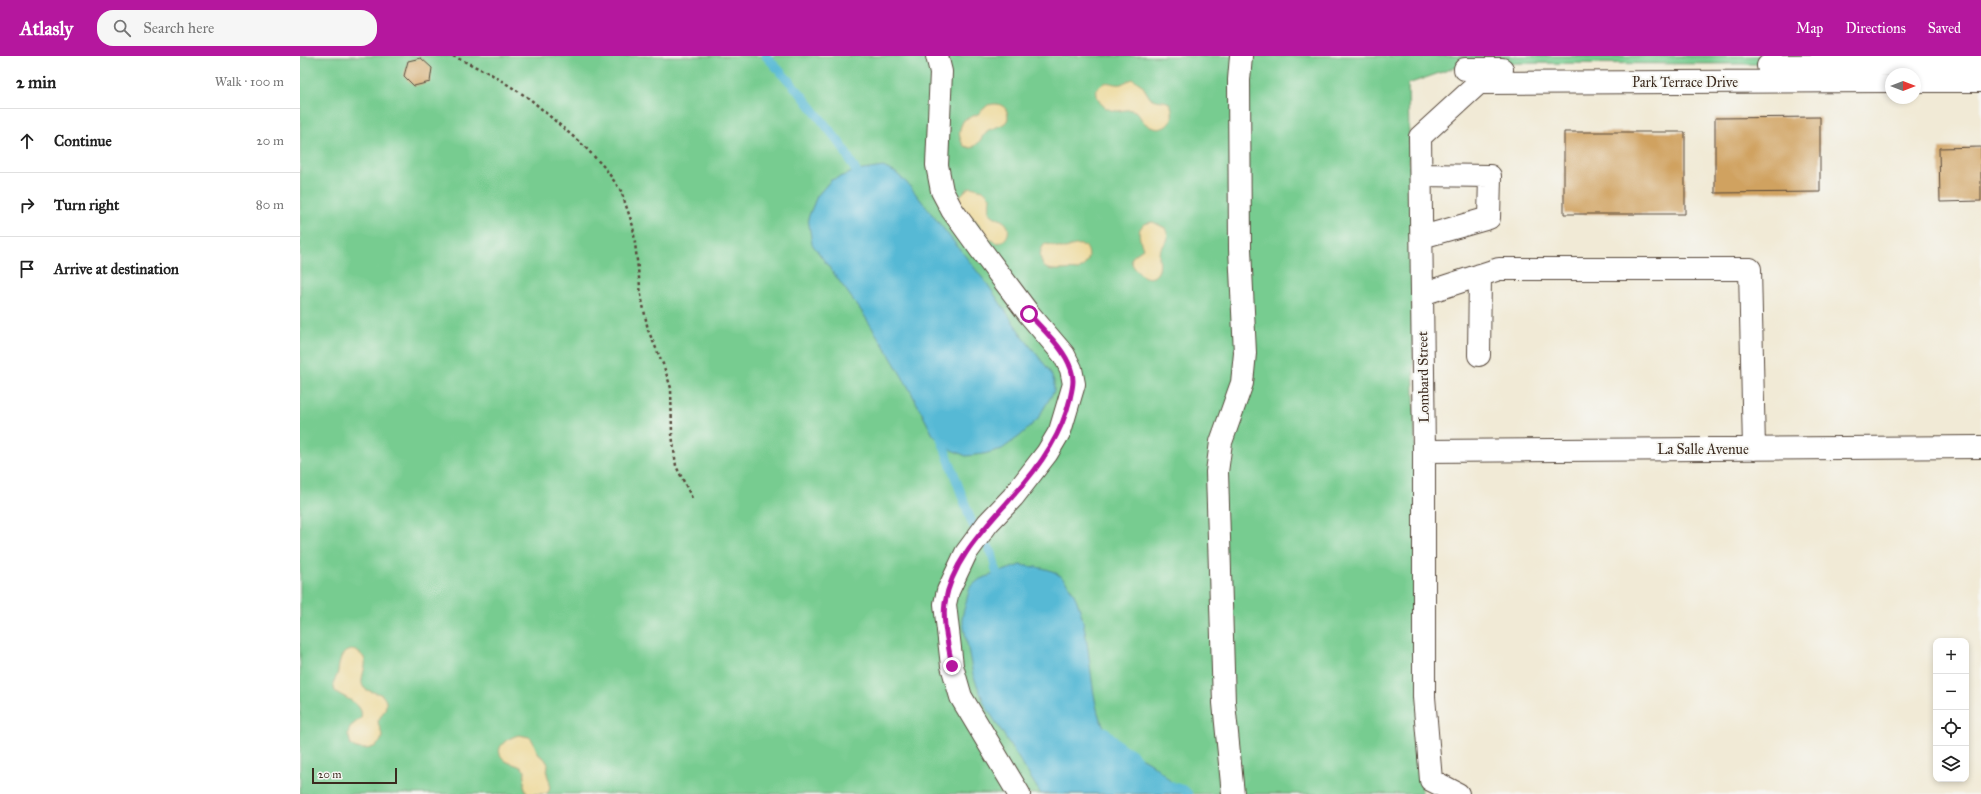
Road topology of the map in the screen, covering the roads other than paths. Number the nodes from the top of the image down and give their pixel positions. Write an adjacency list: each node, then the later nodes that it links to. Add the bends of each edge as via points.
1 (937, 56): 16 (street, via 941,72 937,166 942,190 952,210 981,250 1029,314 1064,355 1071,369 1074,384 1060,431 1013,497 988,523 966,553 948,591 945,604 952,666 961,697)
2 (1241, 56): 17 (street, via 1240,249 1245,352 1242,383 1221,442 1217,472 1224,703)
3 (1981, 64): 4 (street)
4 (1472, 76): 5 (street, Park Terrace Drive); 8 (street, Lombard Street, via 1420,137)
5 (1885, 81)
6 (1921, 81): 7 (street)
7 (1981, 81)
8 (1421, 175): 9 (street, Lombard Street); 9 (street, via 1490,176 1489,218)
9 (1422, 237): 11 (street, Lombard Street)
10 (1480, 275): 11 (street); 12 (street); 14 (street, via 1499,269 1750,269)
11 (1422, 294): 15 (street, Lombard Street)
12 (1479, 355)
13 (1981, 447): 14 (street, La Salle Avenue)
14 (1754, 449): 15 (street, La Salle Avenue)
15 (1424, 451): 18 (street, Lombard Street, via 1424,697 1431,780)
16 (1019, 794)
17 (1233, 794)
18 (1458, 794)

